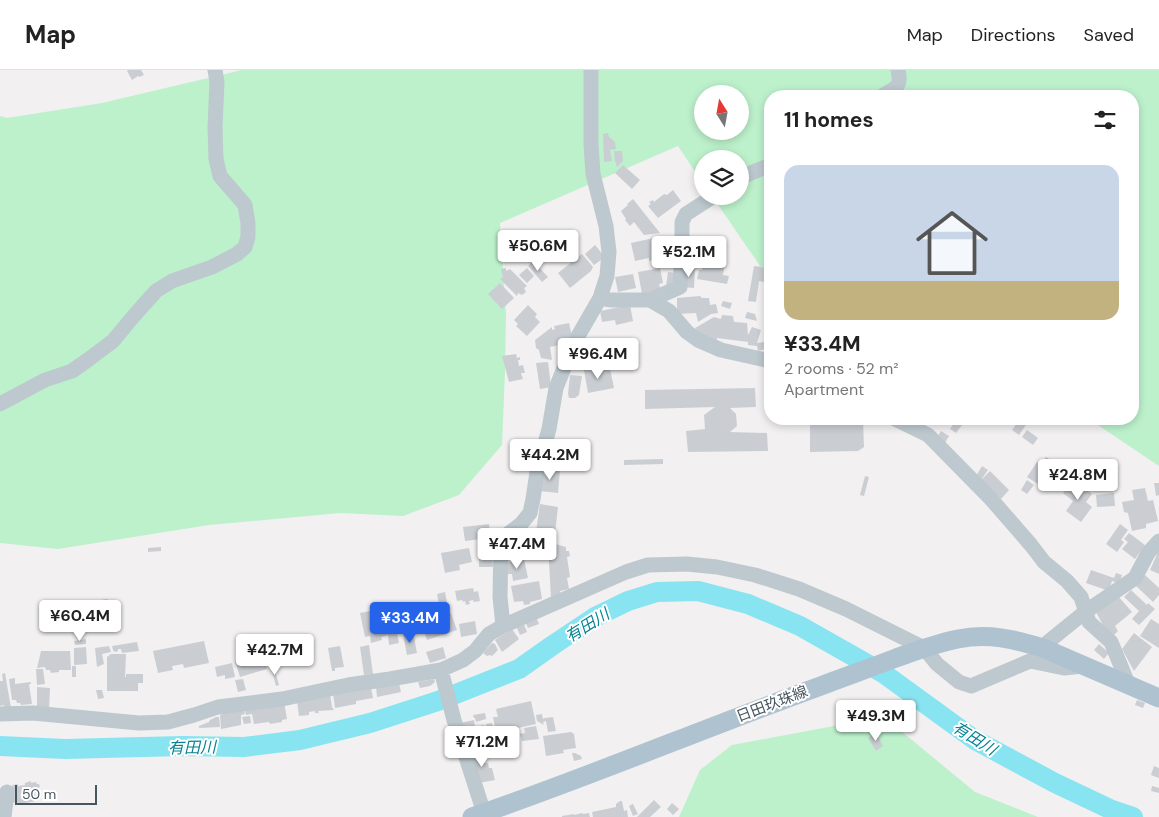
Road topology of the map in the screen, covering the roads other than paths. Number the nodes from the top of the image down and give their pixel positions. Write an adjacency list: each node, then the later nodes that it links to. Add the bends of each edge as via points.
1 (214, 70): 11 (street, via 217,82 216,159 220,176 245,204 248,223 245,248 212,267 172,281 156,291 114,341 72,371 45,380)
2 (591, 70): 8 (street, via 593,174 609,252 607,276)
3 (898, 70): 4 (street, via 900,81)
4 (892, 90)
5 (764, 168): 6 (street)
6 (749, 174)
7 (700, 205): 9 (street, via 686,214 682,222 680,286)
8 (600, 298): 9 (street); 15 (street, via 574,343 556,388 530,513 501,544)
9 (650, 300): 10 (street, via 669,311 698,340 721,350)
10 (764, 360)
11 (0, 404)
12 (907, 425): 14 (street, via 928,435 991,499 1044,562 1081,597)
13 (1159, 541): 14 (street, via 1148,553 1135,578)
14 (1085, 612): 16 (street); 20 (street, via 1089,622 1111,642)
15 (503, 626): 17 (street, via 626,572 648,565 687,564 755,575 799,588 846,609); 19 (street, via 489,634 463,660)
16 (1043, 648): 17 (main road, 日田玖珠線, via 985,636 958,639); 18 (main road, 日田玖珠線)
17 (918, 650): 18 (street, via 959,682 971,686 1030,660 1064,668); 24 (main road, 日田玖珠線)
18 (1083, 666): 20 (main road, 日田玖珠線)
19 (441, 670): 22 (street, via 282,699 218,707 168,722 139,723 33,713); 24 (street)
20 (1130, 686): 21 (main road, 日田玖珠線)
21 (1159, 698)
22 (0, 714)
23 (7, 792): 25 (street)
24 (478, 815)
25 (4, 817)

